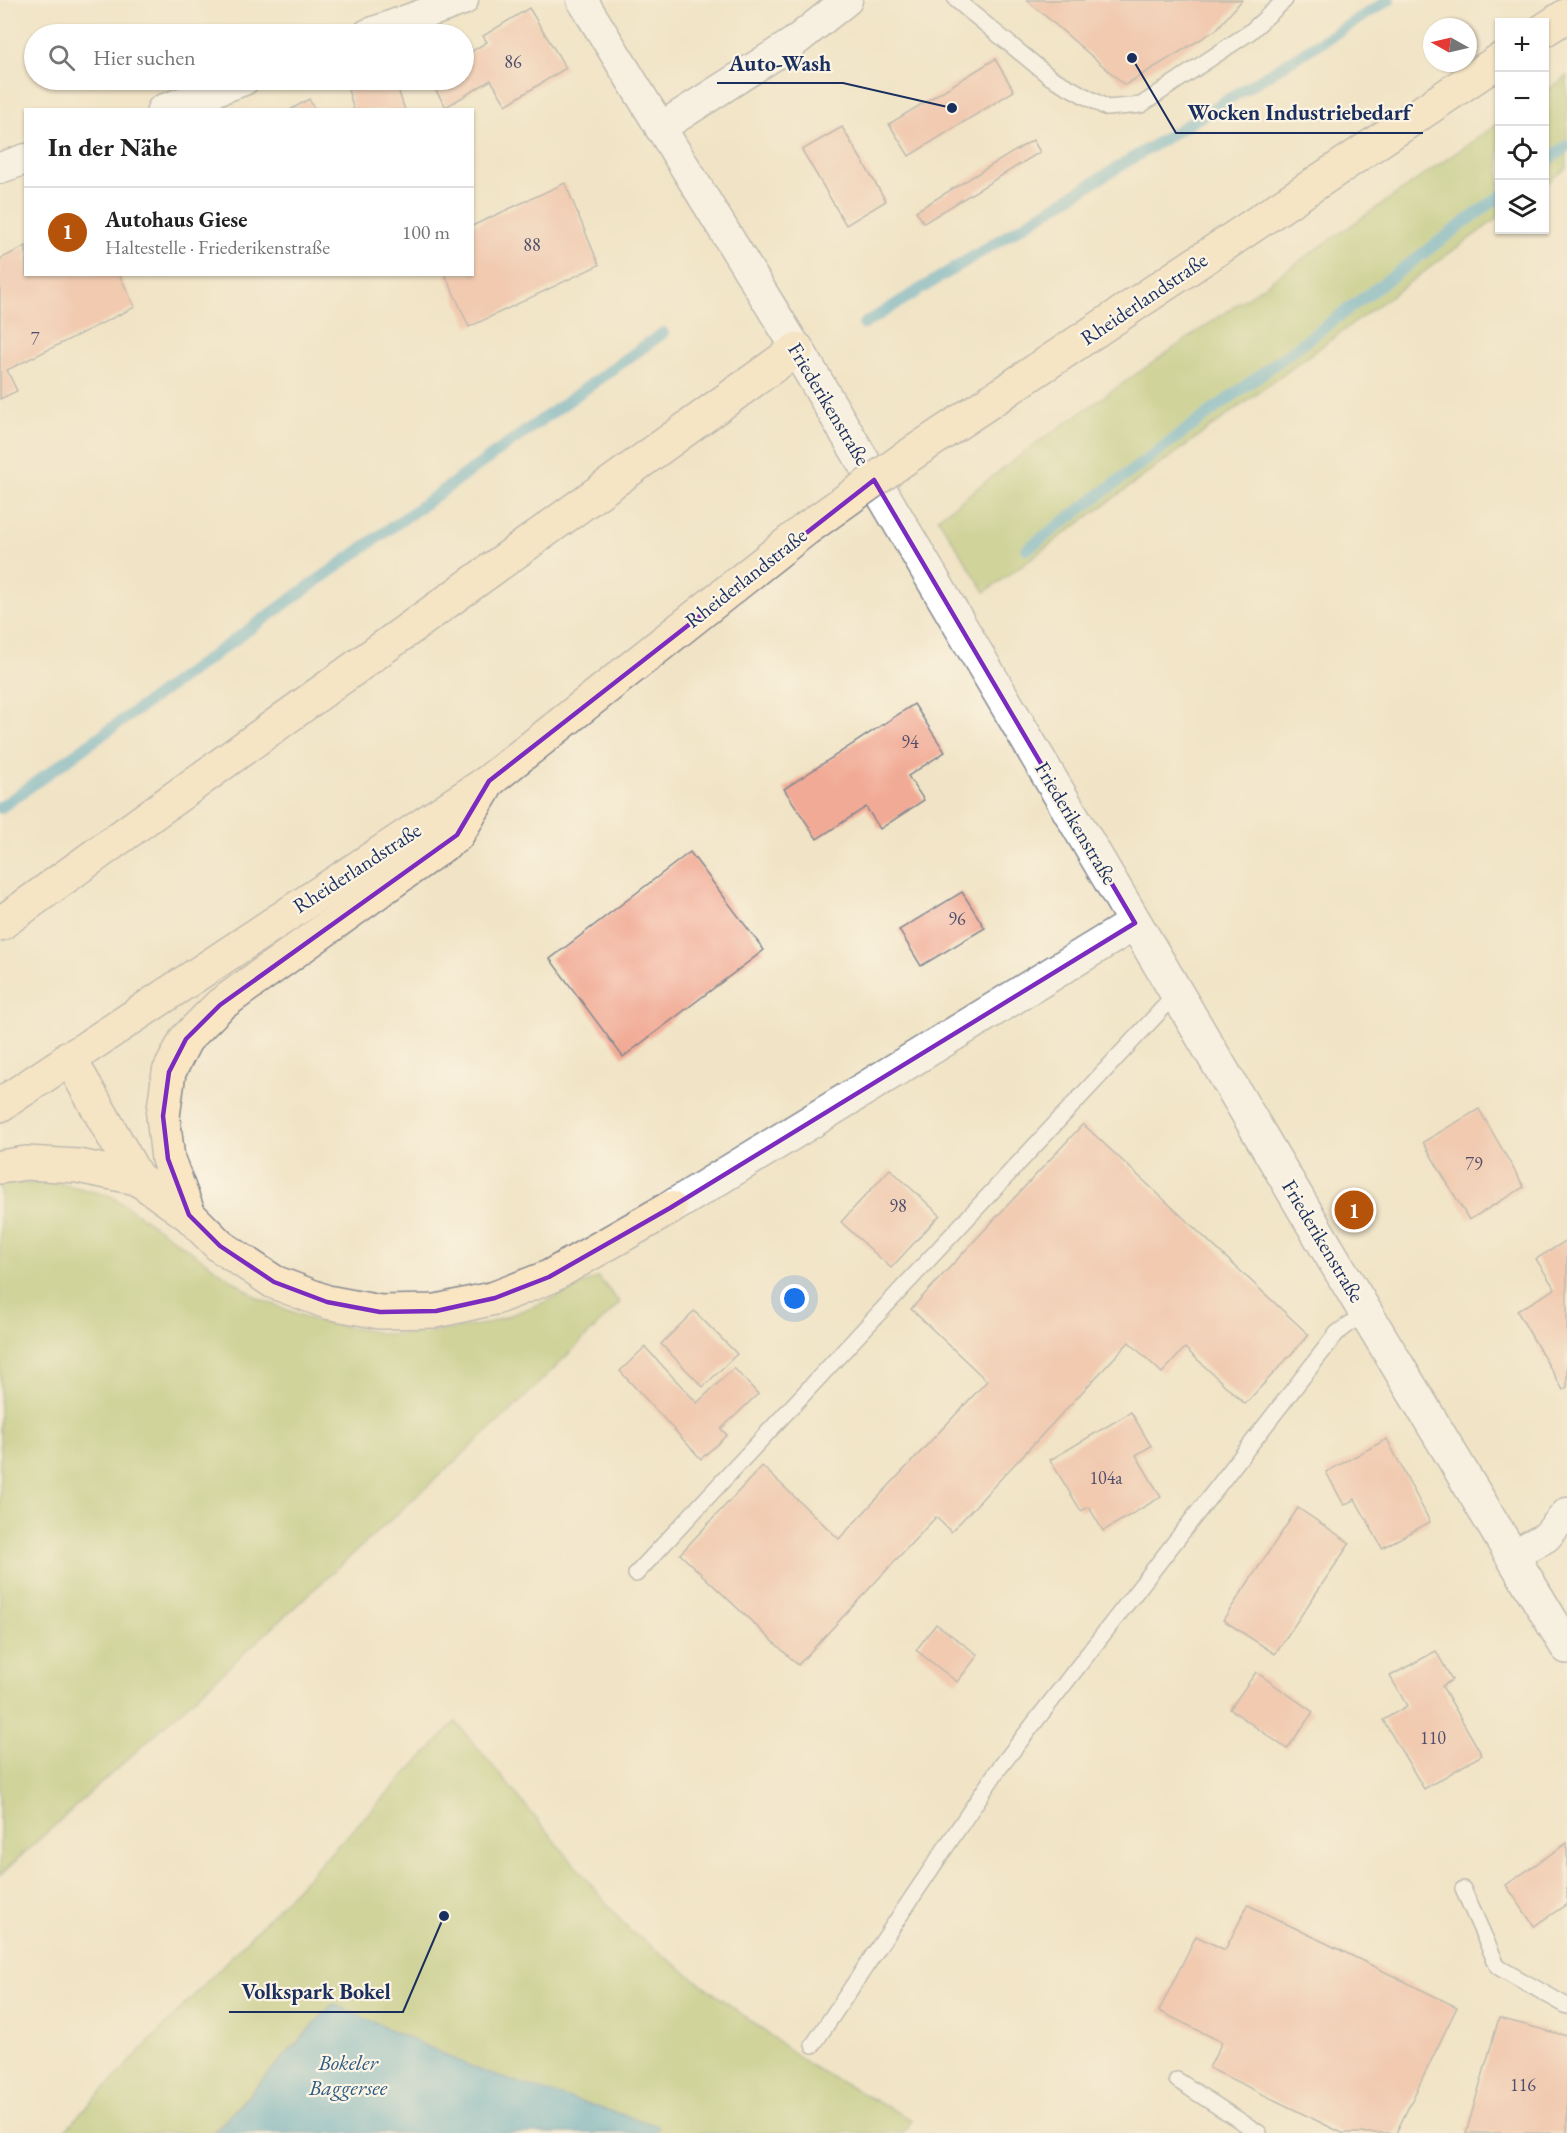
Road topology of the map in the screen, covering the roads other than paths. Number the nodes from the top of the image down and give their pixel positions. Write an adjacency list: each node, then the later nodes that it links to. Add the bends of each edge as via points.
1 (463, 0): 7 (street)
2 (582, 0): 12 (street, Friederikenstraße)
3 (847, 0): 12 (street, via 793,43)
4 (956, 0): 5 (lane, via 1050,77 1107,108 1141,105 1250,32)
5 (1285, 0)
6 (1567, 15): 8 (main road)
7 (396, 24)
8 (1549, 27)
9 (1495, 63): 16 (main road, Rheiderlandstraße, bridge, via 904,459 806,530)
10 (217, 90): 11 (street)
11 (167, 108)
12 (660, 128): 15 (street, Friederikenstraße)
13 (24, 160): 14 (street)
14 (0, 168)
15 (797, 349): 17 (street, Friederikenstraße); 18 (main road)
16 (489, 782): 20 (main road, Rheiderlandstraße); 25 (main road, via 457,835 220,1005 186,1039 169,1072 163,1116 168,1160)
17 (1135, 923): 19 (street, Friederikenstraße); 24 (street)
18 (0, 924)
19 (1178, 993): 26 (street, Friederikenstraße); 29 (lane)
20 (69, 1057): 21 (main road, Rheiderlandstraße); 23 (main road)
21 (0, 1105)
22 (0, 1167): 23 (main road, via 26,1163 78,1166)
23 (137, 1178): 25 (main road)
24 (669, 1208): 25 (main road, via 549,1277 495,1298 436,1311 402,1312 327,1302 273,1282 220,1246)
25 (189, 1215)
26 (1366, 1312): 28 (street, Friederikenstraße); 33 (lane, via 1338,1333 997,1772)
27 (1567, 1513): 28 (street, via 1546,1537)
28 (1513, 1555): 30 (street, Friederikenstraße)
29 (636, 1574)
30 (1567, 1647)
31 (1463, 1889): 32 (lane, via 1498,1967)
32 (1567, 2006)
33 (813, 2045)
34 (1177, 2080): 35 (lane)
35 (1259, 2133)

